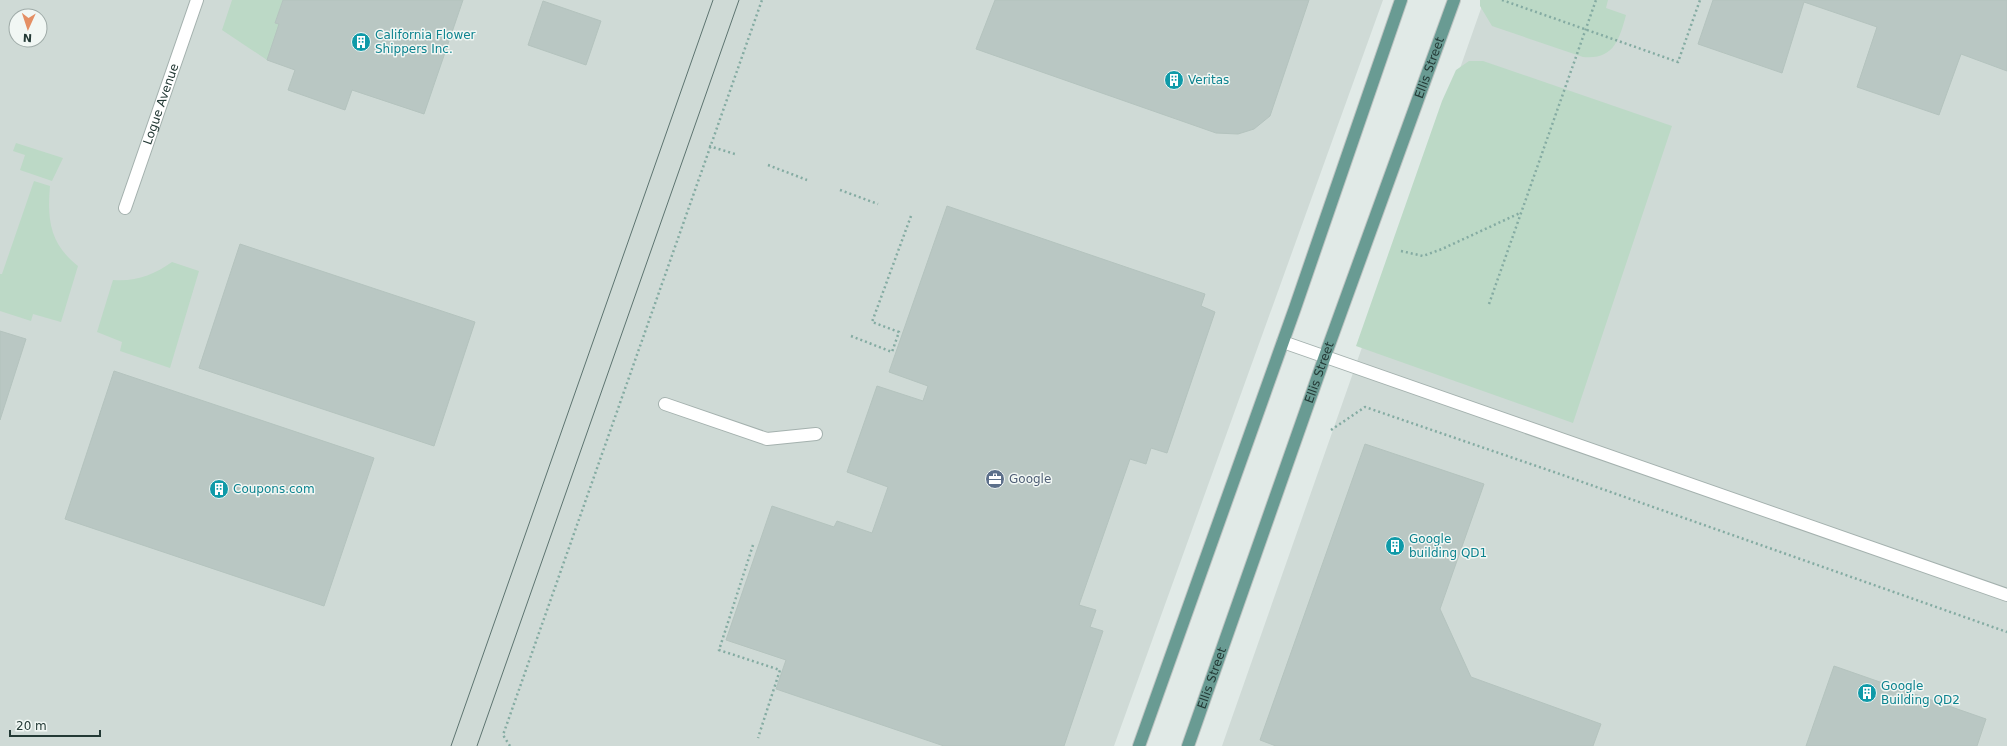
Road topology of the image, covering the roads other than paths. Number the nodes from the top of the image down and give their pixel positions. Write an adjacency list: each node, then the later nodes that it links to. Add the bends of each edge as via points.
1 (197, 0): 4 (street, Logue Avenue)
2 (1401, 0): 5 (main road)
3 (1454, 0): 6 (main road, Ellis Street)
4 (125, 208)
5 (1283, 342): 6 (street); 10 (main road)
6 (1325, 356): 9 (street); 11 (main road, Ellis Street)
7 (665, 404): 8 (street, via 767,439)
8 (816, 434)
9 (2007, 595)
10 (1139, 746)
11 (1188, 746)

